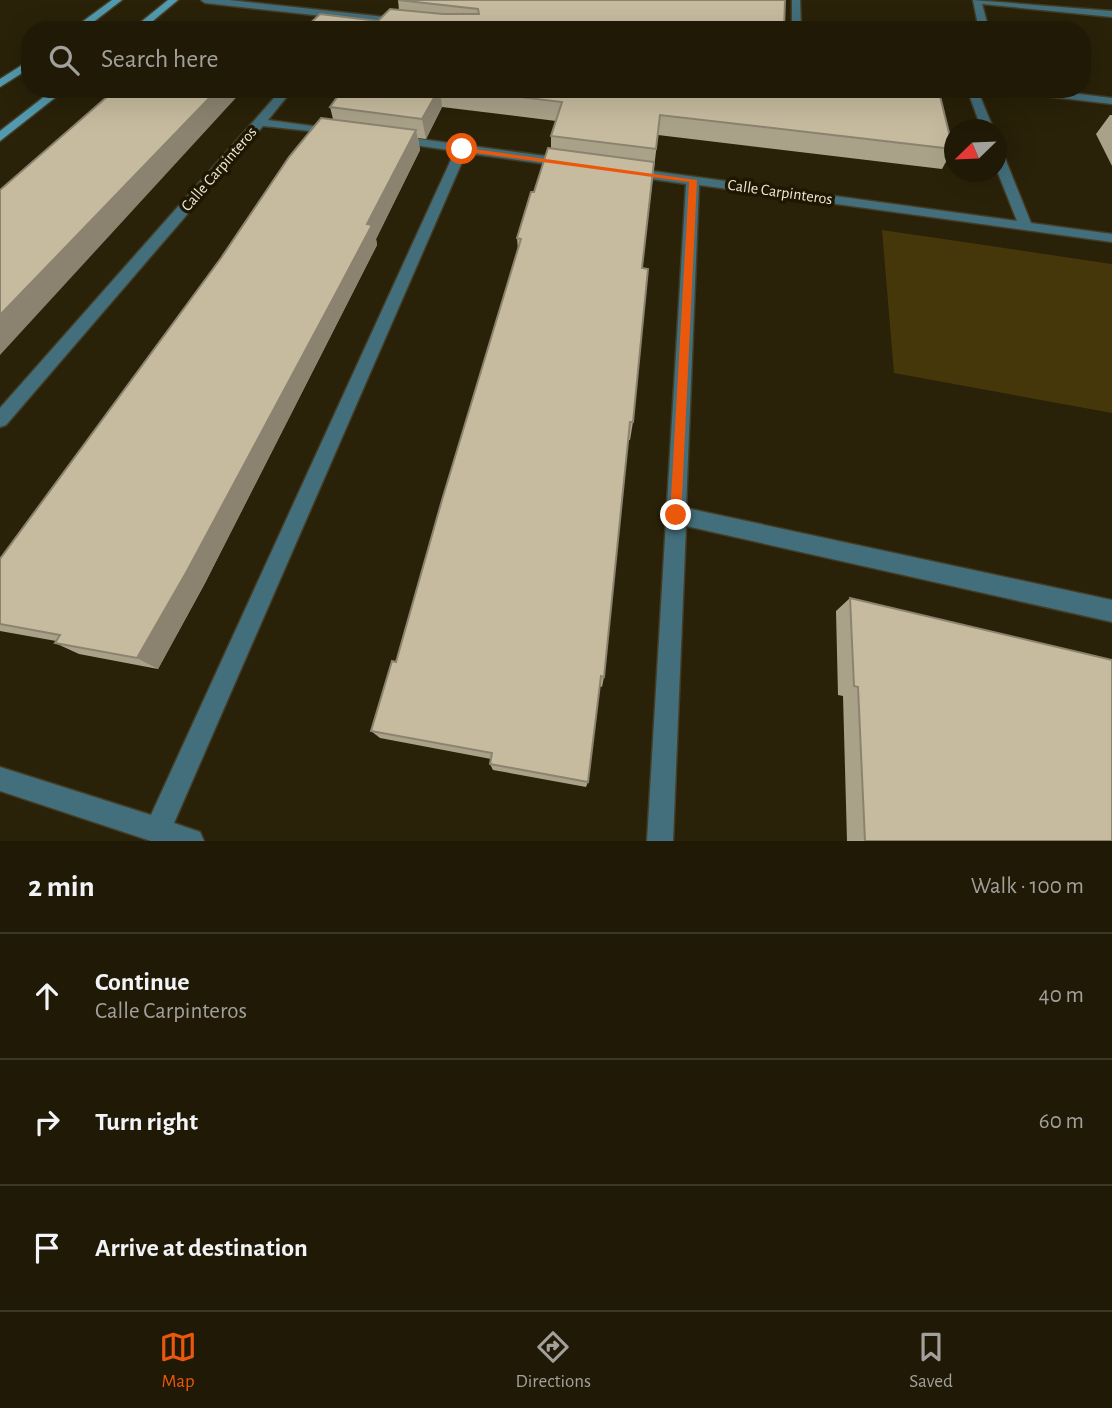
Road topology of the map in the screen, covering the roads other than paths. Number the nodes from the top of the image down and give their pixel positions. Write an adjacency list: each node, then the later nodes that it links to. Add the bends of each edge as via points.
1 (118, 0): 7 (main road)
2 (174, 0): 8 (main road)
3 (205, 0): 9 (street)
4 (796, 0): 10 (street)
5 (977, 1): 6 (street); 11 (street)
6 (1112, 14)
7 (89, 21)
8 (147, 21)
9 (393, 21)
10 (797, 21)
11 (982, 21)
12 (21, 69): 13 (main road)
13 (0, 84)
14 (50, 98): 22 (main road)
15 (280, 98): 20 (street)
16 (976, 98): 19 (street)
17 (1086, 98): 18 (street)
18 (1112, 101)
19 (984, 119)
20 (260, 121): 21 (street, Calle Carpinteros); 31 (street, Calle Carpinteros)
21 (354, 134)
22 (0, 137)
23 (381, 138): 24 (street)
24 (462, 149): 25 (street); 35 (street)
25 (584, 165)
26 (611, 169): 28 (street, Calle Carpinteros)
27 (1007, 178): 29 (street)
28 (693, 180): 29 (street, Calle Carpinteros); 32 (street)
29 (1026, 226): 30 (street, Calle Carpinteros)
30 (1112, 238)
31 (0, 420)
32 (676, 515): 33 (street); 37 (street)
33 (1112, 611)
34 (0, 779): 35 (street)
35 (158, 830): 36 (street)
36 (191, 841)
37 (660, 841)

